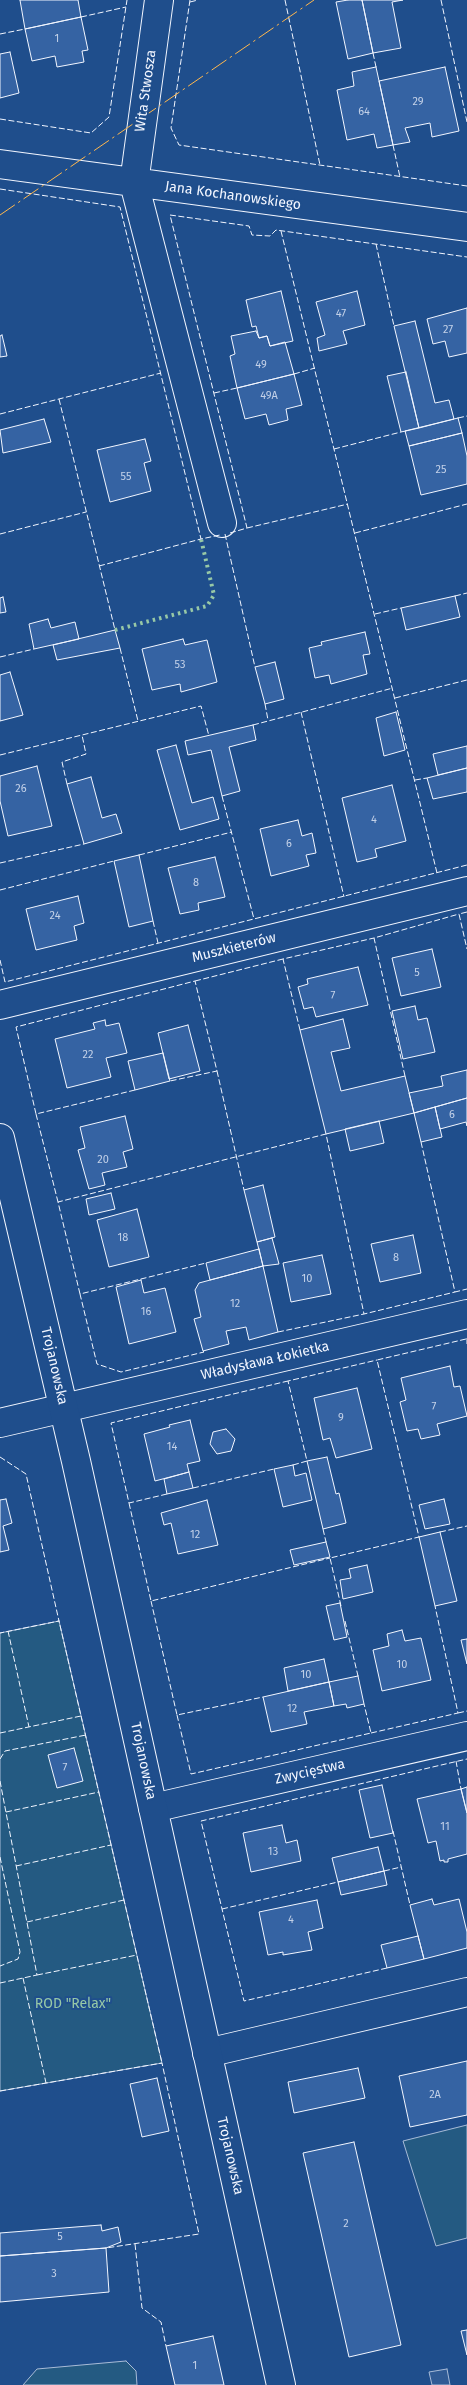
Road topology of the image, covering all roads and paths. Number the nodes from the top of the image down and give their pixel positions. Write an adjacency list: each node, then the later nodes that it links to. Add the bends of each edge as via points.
1 (159, 0): 3 (street, Wita Stwosza)
2 (0, 164): 3 (street, Jana Kochanowskiego)
3 (134, 183): 4 (street, Jana Kochanowskiego); 5 (street)
4 (467, 227)
5 (222, 523)
6 (467, 891): 7 (street, Muszkieterów)
7 (0, 1005)
8 (0, 1138): 10 (street, Trojanowska)
9 (467, 1314): 10 (street, Władysława Łokietka)
10 (64, 1408): 11 (street, Władysława Łokietka); 13 (street, Trojanowska)
11 (0, 1423)
12 (467, 1736): 13 (street, Zwycięstwa)
13 (153, 1808): 15 (street, Trojanowska)
14 (467, 1992): 15 (street)
15 (207, 2053): 16 (street, Trojanowska)
16 (281, 2385)

